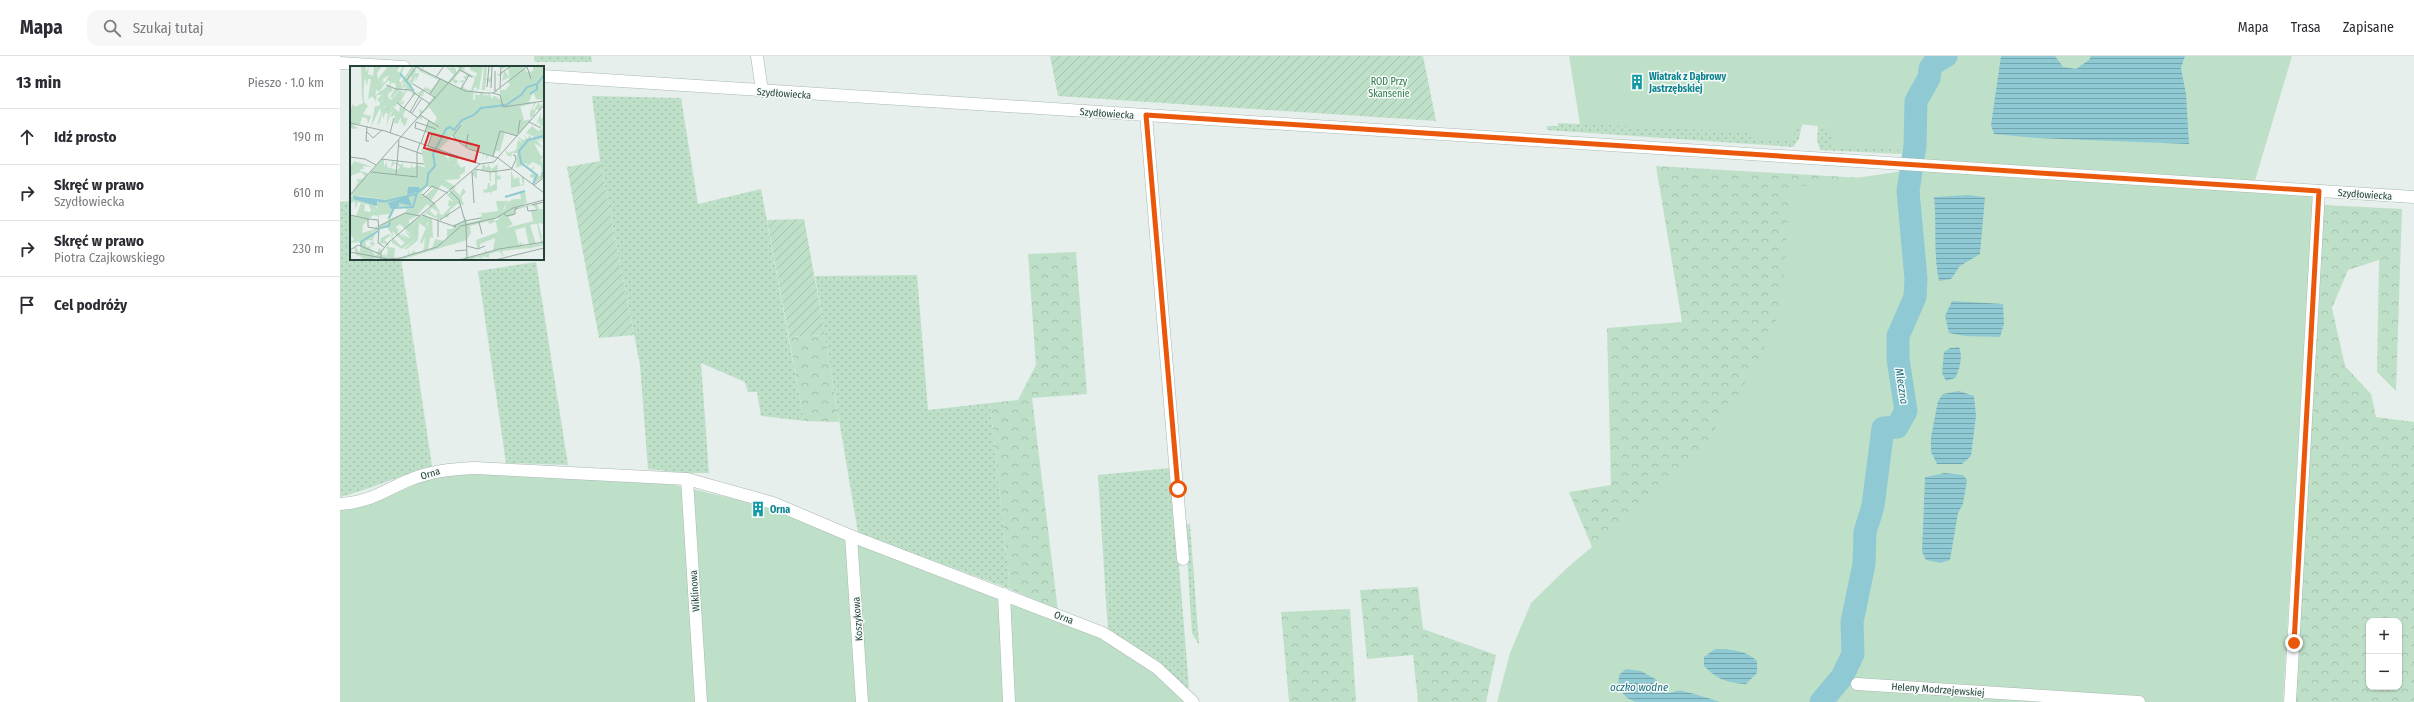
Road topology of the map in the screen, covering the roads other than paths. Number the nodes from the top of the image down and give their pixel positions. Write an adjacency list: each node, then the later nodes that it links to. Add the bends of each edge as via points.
1 (757, 56): 5 (street)
2 (340, 63): 3 (street)
3 (388, 66)
4 (544, 76): 5 (street, Szydłowiecka)
5 (762, 91): 6 (street, Szydłowiecka)
6 (1146, 115): 7 (street, Szydłowiecka); 12 (street)
7 (2319, 191): 8 (street, Szydłowiecka); 20 (street)
8 (2414, 198)
9 (687, 479): 10 (street, Orna, via 475,468 441,469 408,480 377,497); 11 (street, Orna, via 772,503); 15 (street, Wiklinowa)
10 (340, 504)
11 (851, 536): 13 (street, Orna); 16 (street, Koszykowa)
12 (1183, 559)
13 (1004, 594): 17 (street); 18 (street, Orna, via 1103,633 1157,668)
14 (1856, 684): 19 (street, Heleny Modrzejewskiej)
15 (701, 702)
16 (862, 702)
17 (1009, 702)
18 (1193, 702)
19 (2139, 702)
20 (2290, 702)

